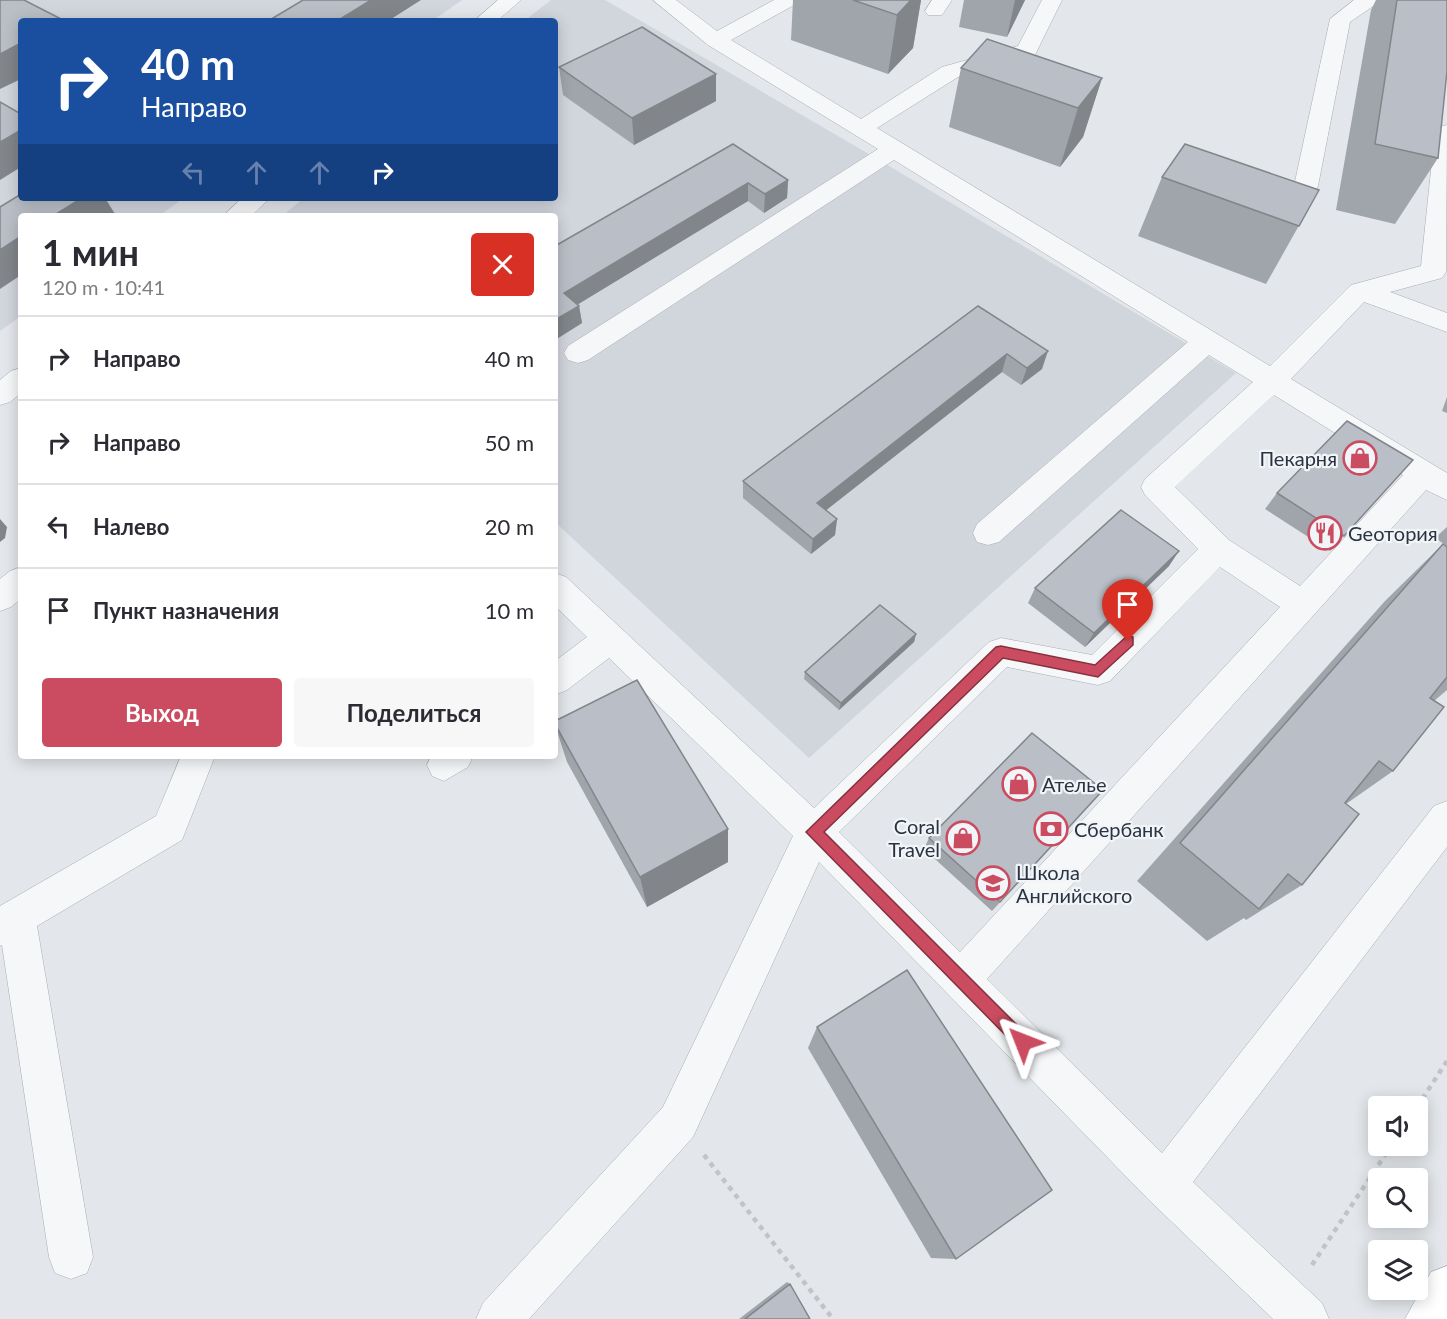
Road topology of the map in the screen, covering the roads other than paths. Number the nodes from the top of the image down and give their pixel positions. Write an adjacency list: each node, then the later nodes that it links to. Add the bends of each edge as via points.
1 (511, 0): 6 (street)
2 (663, 0): 7 (street)
3 (789, 0): 7 (street)
4 (1052, 0): 8 (street, via 1027,50)
5 (1372, 0): 13 (street, via 1340,19)
6 (488, 18)
7 (716, 40): 10 (street)
8 (950, 72): 9 (street); 10 (street)
9 (981, 83)
10 (860, 129): 12 (street)
11 (1447, 132): 16 (street, via 1433,272)
12 (893, 150): 18 (street); 19 (street)
13 (1306, 186)
14 (254, 201): 15 (street)
15 (239, 213)
16 (1360, 291): 17 (street); 21 (street)
17 (1447, 323)
18 (1207, 341): 21 (street); 24 (street)
19 (578, 353)
20 (18, 380): 22 (street)
21 (1272, 381): 23 (street); 25 (street, via 1156,487)
22 (0, 395)
23 (1435, 480): 29 (street)
24 (988, 532)
25 (1218, 549): 29 (street); 34 (street, via 1098,671 1001,652)
26 (18, 583): 28 (street)
27 (558, 589): 30 (street)
28 (0, 598)
29 (1302, 606): 36 (street)
30 (609, 639): 31 (street); 34 (street)
31 (558, 678)
32 (197, 759): 35 (street, via 169,828)
33 (1447, 818): 37 (street)
34 (814, 832): 36 (street); 41 (street, via 678,1122)
35 (9, 923): 38 (street)
36 (961, 979): 37 (street)
37 (1164, 1185): 40 (street)
38 (71, 1257)
39 (1447, 1288): 42 (main road)
40 (1297, 1310)
41 (499, 1319)
42 (1428, 1319)

